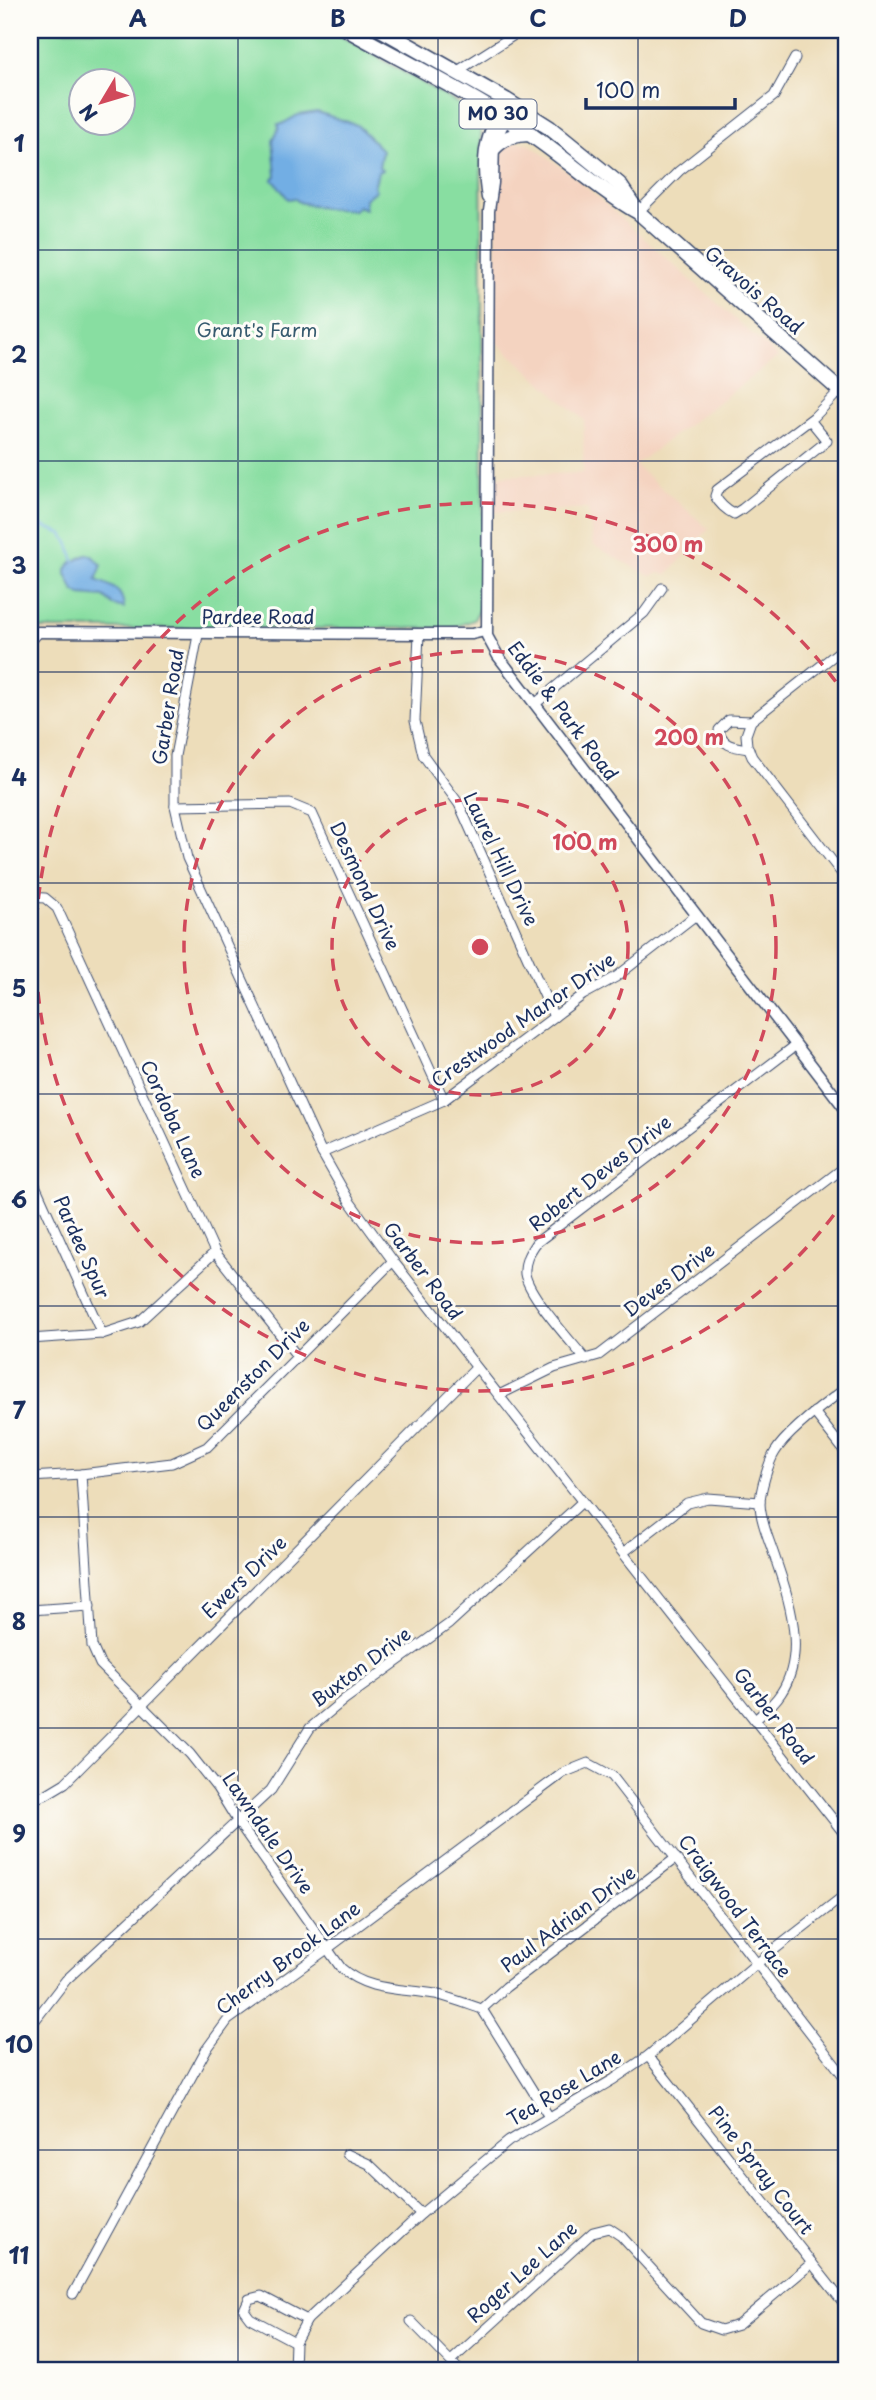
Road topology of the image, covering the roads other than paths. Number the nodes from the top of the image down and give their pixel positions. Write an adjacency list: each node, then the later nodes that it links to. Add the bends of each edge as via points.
1 (348, 30): 7 (main road, Gravois Road / MO 30)
2 (382, 30): 5 (main road, Gravois Road / MO 30)
3 (522, 30): 5 (street)
4 (795, 58): 11 (street, via 774,96 679,171)
5 (456, 72): 6 (main road, Gravois Road / MO 30)
6 (510, 102): 7 (street, Eddie & Park Road); 11 (main road, Gravois Road / MO 30, via 611,177)
7 (502, 116): 8 (main road, Gravois Road / MO 30); 9 (street, Eddie & Park Road); 10 (street, Eddie & Park Road, via 486,138)
8 (531, 134): 9 (main road, via 505,139); 11 (main road, Gravois Road / MO 30, via 608,195)
9 (493, 149): 10 (street, Eddie & Park Road)
10 (489, 211): 15 (street, Eddie & Park Road)
11 (638, 212): 12 (main road, Gravois Road / MO 30)
12 (844, 390): 13 (street)
13 (810, 420): 13 (street, via 827,441 742,509 734,514 728,511 715,496 717,490)
14 (662, 589): 21 (street, via 644,613)
15 (485, 631): 17 (street, Pardee Road); 21 (street, Eddie & Park Road, via 490,645)
16 (34, 632): 18 (street, Pardee Road); 19 (street)
17 (419, 634): 18 (street, Pardee Road); 28 (street, Laurel Hill Drive, via 415,721 424,755 459,804)
18 (198, 635): 24 (street, Garber Road, via 175,756)
19 (30, 642)
20 (846, 646): 22 (street)
21 (535, 704): 27 (street, Eddie & Park Road)
22 (751, 721): 23 (street); 23 (street, via 729,720 719,730 724,742)
23 (748, 749): 25 (street)
24 (175, 806): 30 (street, Desmond Drive, via 290,804 312,813); 32 (street, Garber Road, via 187,858)
25 (846, 879)
26 (30, 897): 35 (street, Cordoba Lane, via 45,898 57,908)
27 (696, 915): 28 (street, Crestwood Manor Drive); 29 (street, Eddie & Park Road)
28 (554, 1017): 30 (street, Crestwood Manor Drive)
29 (796, 1045): 31 (street, Eddie & Park Road); 40 (street, Robert Deves Drive, via 536,1243 527,1256 529,1288)
30 (444, 1100): 32 (street, Crestwood Manor Drive)
31 (846, 1110)
32 (321, 1153): 36 (street, Garber Road)
33 (846, 1166): 40 (street, Deves Drive, via 599,1355)
34 (30, 1175): 37 (street, Pardee Spur)
35 (215, 1252): 37 (street, via 139,1322); 39 (street, Cordoba Lane)
36 (393, 1261): 39 (street, Queenston Drive); 41 (street, Garber Road)
37 (102, 1334): 38 (street)
38 (30, 1339)
39 (297, 1356): 46 (street, Queenston Drive, via 207,1447 172,1464)
40 (586, 1360): 43 (street, Deves Drive, via 554,1368)
41 (475, 1368): 43 (street, Garber Road); 53 (street, Ewers Drive)
42 (846, 1388): 44 (street)
43 (499, 1395): 48 (street, Garber Road)
44 (814, 1412): 45 (street); 49 (street, via 775,1450)
45 (846, 1453)
46 (81, 1474): 47 (street, Queenston Drive); 51 (street, Lawndale Drive)
47 (30, 1477)
48 (582, 1502): 50 (street, Garber Road); 57 (street, Buxton Drive, via 449,1624 310,1728 271,1790)
49 (760, 1502): 50 (street, via 708,1498 687,1503); 54 (street, via 796,1644 782,1692)
50 (624, 1552): 54 (street, Garber Road)
51 (90, 1606): 52 (street); 53 (street, Lawndale Drive, via 95,1656)
52 (30, 1610)
53 (141, 1705): 56 (street, Ewers Drive, via 65,1783); 57 (street, Lawndale Drive, via 190,1754)
54 (755, 1720): 58 (street, Garber Road)
55 (588, 1763): 59 (street, Craigwood Terrace, via 612,1776); 61 (street, Cherry Brook Lane, via 563,1773)
56 (30, 1800)
57 (238, 1822): 61 (street, Lawndale Drive); 64 (street, Buxton Drive, via 65,1980)
58 (845, 1833)
59 (676, 1858): 62 (street, Craigwood Terrace); 63 (street, Paul Adrian Drive)
60 (846, 1894): 62 (street, Tea Rose Lane)
61 (327, 1949): 63 (street, Lawndale Drive, via 341,1968 365,1984 437,1995); 71 (street, Cherry Brook Lane, via 228,2020 206,2050)
62 (756, 1964): 65 (street, Tea Rose Lane); 66 (street, Craigwood Terrace)
63 (482, 2009): 67 (street)
64 (30, 2023)
65 (648, 2056): 67 (street, Tea Rose Lane); 70 (street, Pine Spray Court)
66 (846, 2080)
67 (549, 2117): 69 (street, Tea Rose Lane, via 509,2141)
68 (347, 2154): 69 (street, via 369,2164)
69 (421, 2214): 73 (street, Tea Rose Lane)
70 (812, 2263): 72 (street, Pine Spray Court); 76 (street, Roger Lee Lane, via 738,2325 721,2330 701,2323 621,2236 609,2228 593,2232)
71 (73, 2294)
72 (846, 2306)
73 (307, 2320): 75 (street, Tea Rose Lane); 75 (street, via 261,2296 249,2299 244,2310 250,2318)
74 (411, 2321): 76 (street)
75 (295, 2342): 77 (street, Tea Rose Lane)
76 (450, 2361): 78 (street)
77 (294, 2370)
78 (459, 2370)

